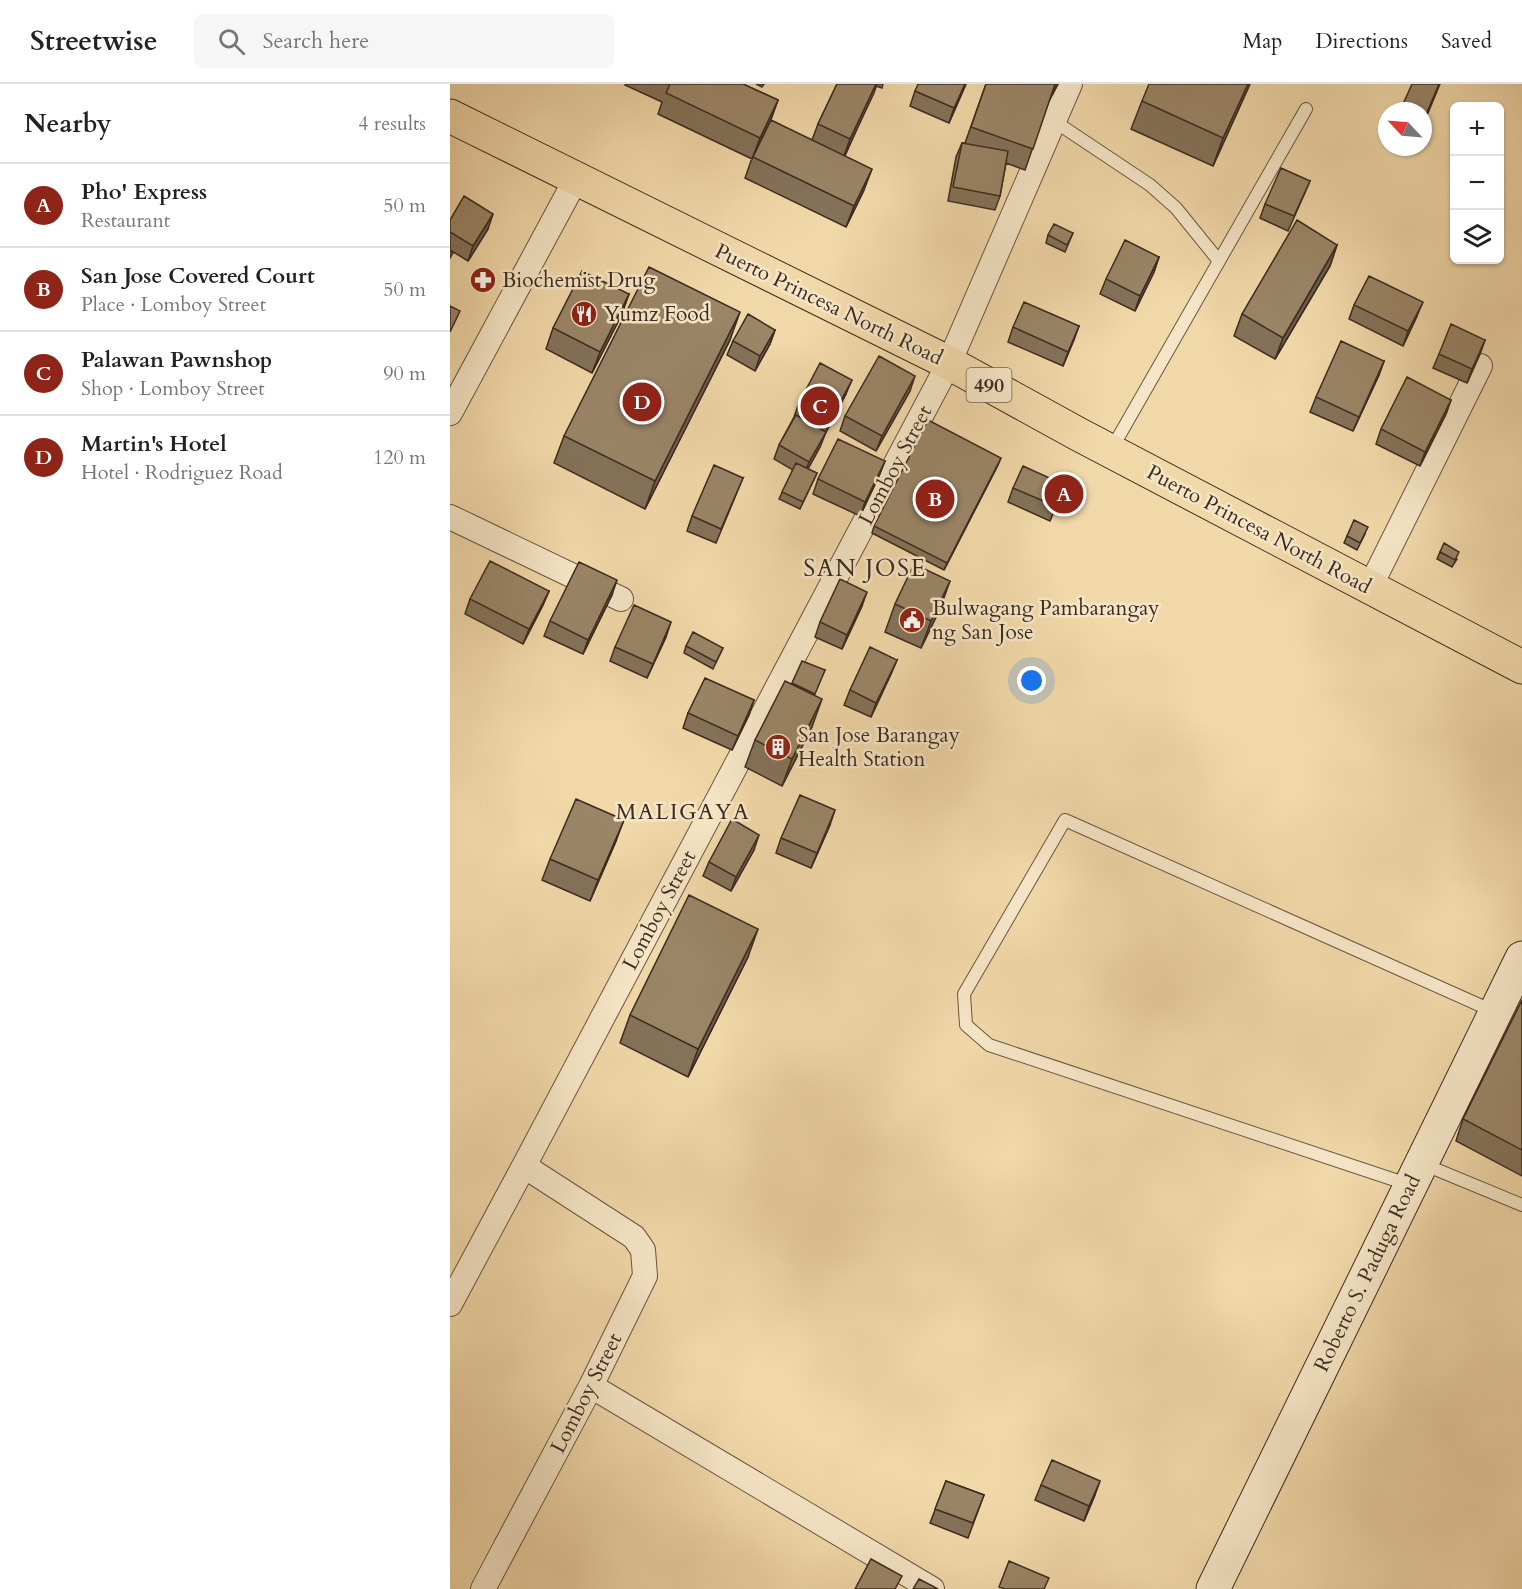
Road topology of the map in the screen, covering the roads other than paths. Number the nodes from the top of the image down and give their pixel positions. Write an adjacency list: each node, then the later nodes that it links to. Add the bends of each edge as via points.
1 (1070, 84): 4 (street, Lomboy Street)
2 (1306, 109): 6 (lane)
3 (450, 116): 5 (main road, Puerto Princesa North Road / 490)
4 (1054, 120): 6 (lane, via 1150,185 1176,208); 7 (street, Lomboy Street)
5 (576, 179): 7 (main road, Puerto Princesa North Road / 490); 9 (street)
6 (1220, 261): 10 (lane)
7 (949, 363): 10 (main road, Puerto Princesa North Road / 490); 17 (street, Lomboy Street)
8 (1480, 366): 12 (street)
9 (450, 413)
10 (1111, 451): 12 (main road, Puerto Princesa North Road / 490)
11 (450, 518): 13 (street)
12 (1370, 587): 14 (main road, Puerto Princesa North Road / 490)
13 (621, 599)
14 (1522, 667)
15 (1522, 958): 16 (street, Roberto S. Paduga Road)
16 (1496, 1012): 18 (street, Roberto S. Paduga Road); 18 (lane, via 1065,820 964,994 966,1025 989,1045)
17 (524, 1166): 20 (street); 21 (street, Lomboy Street, via 634,1237 643,1250 645,1276)
18 (1416, 1174): 19 (lane); 24 (street, Roberto S. Paduga Road)
19 (1522, 1205)
20 (450, 1304)
21 (591, 1386): 22 (street, Lomboy Street); 23 (street)
22 (483, 1589)
23 (932, 1589)
24 (1213, 1589)

